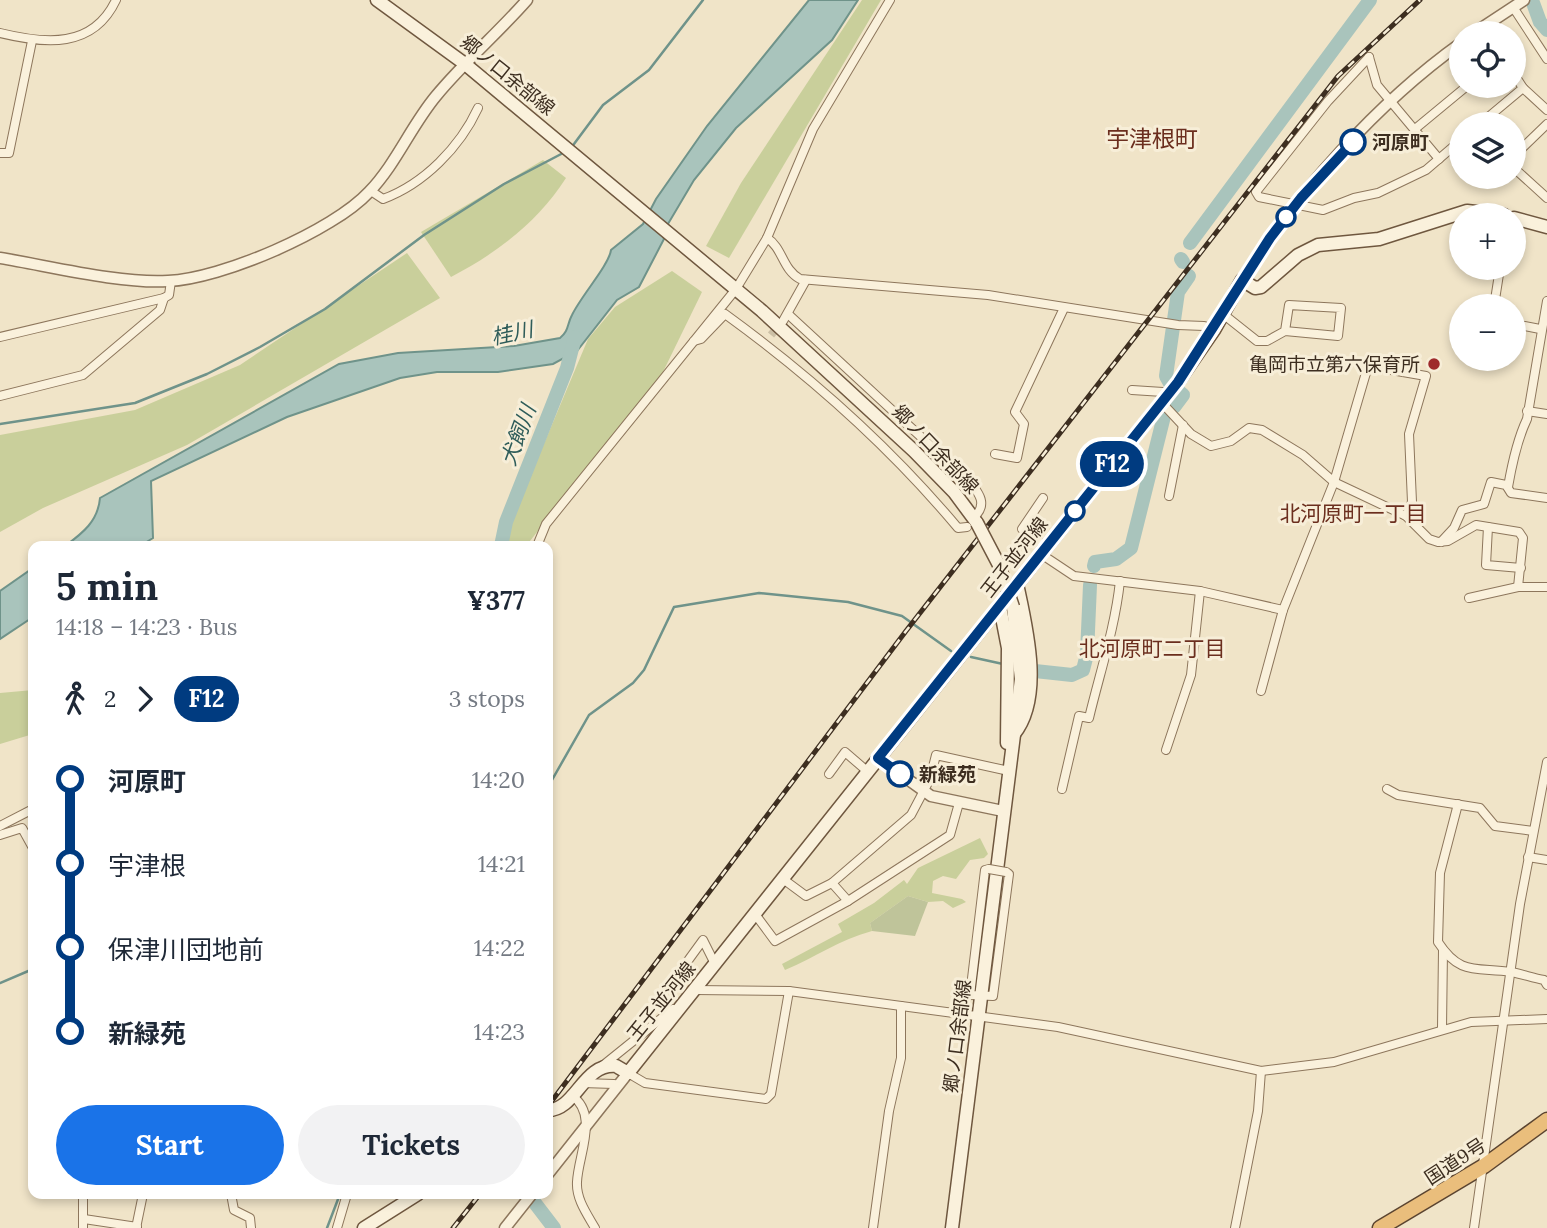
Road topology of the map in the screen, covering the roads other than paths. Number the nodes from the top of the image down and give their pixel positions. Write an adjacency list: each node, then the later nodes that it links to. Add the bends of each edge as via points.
1 (116, 0): 9 (street, via 104,20 87,34 70,40)
2 (377, 0): 12 (main road, 郷ノ口余部線)
3 (527, 0): 12 (street)
4 (890, 0): 33 (street, via 813,129)
5 (1524, 0): 6 (street)
6 (1513, 8): 7 (street); 11 (street)
7 (1495, 21)
8 (0, 33): 9 (street)
9 (32, 41): 24 (street, via 9,153)
10 (1449, 53): 16 (street)
11 (1547, 59)
12 (465, 64): 27 (street, via 433,99); 38 (main road, 郷ノ口余部線)
13 (1526, 91): 18 (street)
14 (1452, 98): 21 (street)
15 (1511, 98): 19 (street)
16 (1390, 103): 21 (street); 29 (street); 29 (street, via 1377,85 1369,57 1256,192 1259,197)
17 (478, 108): 27 (street, via 466,135 416,181 383,199)
18 (1547, 110)
19 (1494, 112)
20 (1547, 124): 22 (street)
21 (1415, 129): 25 (street)
22 (1526, 144)
23 (1449, 150): 25 (street)
24 (0, 153)
25 (1439, 159): 29 (street, via 1378,194 1323,210)
26 (1526, 180): 28 (street)
27 (371, 191): 37 (street, via 316,230 207,275)
28 (1547, 198)
29 (1297, 204): 36 (street)
30 (1449, 217): 36 (main road, via 1379,239 1318,245 1298,255 1261,287)
31 (1526, 221): 32 (main road)
32 (1547, 227)
33 (767, 238): 35 (street, via 794,275); 38 (street)
34 (0, 258): 37 (street)
35 (806, 280): 41 (street, via 934,288); 51 (street, via 786,318)
36 (1242, 280): 42 (main road, 王子並河線)
37 (171, 281): 39 (street)
38 (736, 289): 48 (street); 66 (main road, 郷ノ口余部線, via 914,451 954,492)
39 (164, 298): 47 (street); 50 (street, via 160,310 83,375)
40 (1547, 301): 44 (street)
41 (1064, 308): 45 (street); 59 (street, via 1015,412 1024,424 1017,458)
42 (1223, 314): 45 (main road, 王子並河線); 46 (street, via 1257,341 1268,341)
43 (1526, 326): 44 (street)
44 (1540, 329): 54 (street)
45 (1214, 330): 52 (main road, 王子並河線)
46 (1285, 331): 46 (street, via 1338,336 1341,308 1289,305)
47 (0, 337)
48 (691, 342): 58 (street, via 701,339 725,314 767,339); 68 (street, via 546,524)
49 (1132, 390): 52 (street, via 1163,392)
50 (0, 396)
51 (878, 396): 53 (street); 66 (street, via 972,484 982,498)
52 (1166, 398): 57 (street); 70 (main road, 王子並河線)
53 (875, 407)
54 (1527, 411): 55 (street); 61 (street)
55 (1547, 414)
56 (870, 422): 58 (street)
57 (1183, 425): 60 (street, via 1211,446 1231,441 1249,428 1262,430 1304,455); 62 (street)
58 (865, 431): 66 (street, via 958,528)
59 (995, 454)
60 (1334, 482): 65 (street); 65 (street, via 1368,366 1426,376 1409,434 1412,502); 79 (street)
61 (1508, 487): 64 (street, via 1511,493); 69 (street, via 1490,482 1484,504 1462,510)
62 (1169, 496)
63 (1044, 498): 70 (street, via 1023,529)
64 (1547, 498)
65 (1406, 516): 69 (street, via 1429,539)
66 (974, 521): 78 (main road, 郷ノ口余部線, bridge, via 999,565)
67 (1488, 527): 69 (street, via 1476,525); 71 (street, via 1519,532 1523,538); 71 (street, via 1486,565)
68 (539, 541)
69 (1441, 542)
70 (1043, 550): 72 (street, via 1074,576); 73 (main road, 王子並河線)
71 (1521, 568): 74 (street)
72 (1120, 580): 76 (street); 88 (street, via 1115,624 1089,718 1079,716)
73 (1017, 584): 78 (main road, 王子並河線); 81 (main road, via 1031,661 1025,720)
74 (1518, 587): 75 (street); 77 (street)
75 (1547, 587)
76 (1200, 591): 79 (street); 82 (street, via 1191,675)
77 (1469, 598)
78 (1006, 607): 81 (main road, 郷ノ口余部線, via 1021,679); 83 (main road, 王子並河線); 85 (main road)
79 (1283, 610): 80 (street)
80 (1261, 691)
81 (1014, 734): 85 (main road, 郷ノ口余部線)
82 (1166, 750)
83 (878, 758): 86 (main road, 王子並河線); 90 (street)
84 (1547, 764): 96 (street)
85 (1009, 767): 90 (street, via 936,755); 93 (main road, 郷ノ口余部線)
86 (867, 771): 87 (street, via 845,752); 101 (main road, 王子並河線)
87 (829, 774)
88 (1062, 789)
89 (1387, 789): 92 (street, via 1398,795)
90 (922, 790): 91 (street); 102 (street, via 911,815)
91 (959, 803): 93 (street); 103 (street, via 950,835)
92 (1458, 804): 96 (street, via 1480,808 1496,826); 105 (street, via 1440,873 1438,942)
93 (1003, 811): 112 (main road, 郷ノ口余部線)
94 (28, 812): 95 (street)
95 (0, 826)
96 (1533, 831): 99 (street)
97 (0, 835): 98 (street, via 22,828)
98 (28, 839)
99 (1528, 857): 100 (street); 108 (street)
100 (1547, 860)
101 (783, 879): 102 (street, via 806,896); 104 (main road, 王子並河線)
102 (832, 883): 103 (street)
103 (848, 901): 104 (street, via 775,941)
104 (755, 915): 107 (main road, 王子並河線)
105 (1443, 950): 108 (street, via 1468,970); 117 (street)
106 (687, 962): 107 (street, via 703,940)
107 (715, 964): 111 (main road, 王子並河線)
108 (1512, 972): 109 (street, via 1544,980); 116 (street)
109 (1547, 985)
110 (789, 991): 111 (street); 113 (street); 120 (street, via 771,1094 766,1099 645,1083)
111 (692, 993): 118 (street); 120 (main road, 王子並河線)
112 (982, 997): 112 (street, bridge, via 992,996 1009,874 989,869 985,870 970,995); 114 (main road, 郷ノ口余部線)
113 (901, 1006): 114 (street); 142 (street, via 901,1058)
114 (979, 1017): 119 (street, via 1081,1030); 143 (main road, 郷ノ口余部線)
115 (1547, 1019): 116 (street)
116 (1505, 1022): 117 (street); 126 (street)
117 (1442, 1028): 119 (street, via 1334,1062)
118 (599, 1069): 120 (main road, via 616,1066); 121 (main road)
119 (1261, 1071): 144 (street, via 1258,1111)
120 (628, 1073): 127 (street)
121 (582, 1083): 122 (street); 123 (main road)
122 (614, 1084)
123 (571, 1095): 124 (main road, via 562,1107); 141 (street, via 580,1101 586,1121 576,1184)
124 (553, 1109)
125 (1547, 1120): 126 (highway, 国道9号)
126 (1484, 1166): 145 (highway, 国道9号); 146 (street)
127 (553, 1167)
128 (83, 1199): 134 (street)
129 (142, 1199): 136 (street)
130 (232, 1199): 137 (street, via 234,1210 250,1218)
131 (346, 1199): 138 (street)
132 (411, 1199): 135 (main road)
133 (529, 1199): 140 (street)
134 (84, 1224): 136 (street)
135 (377, 1224): 139 (main road)
136 (136, 1227)
137 (251, 1228)
138 (337, 1228)
139 (365, 1228)
140 (505, 1228)
141 (595, 1228)
142 (873, 1228)
143 (952, 1228)
144 (1235, 1228)
145 (1380, 1228)
146 (1475, 1228)

